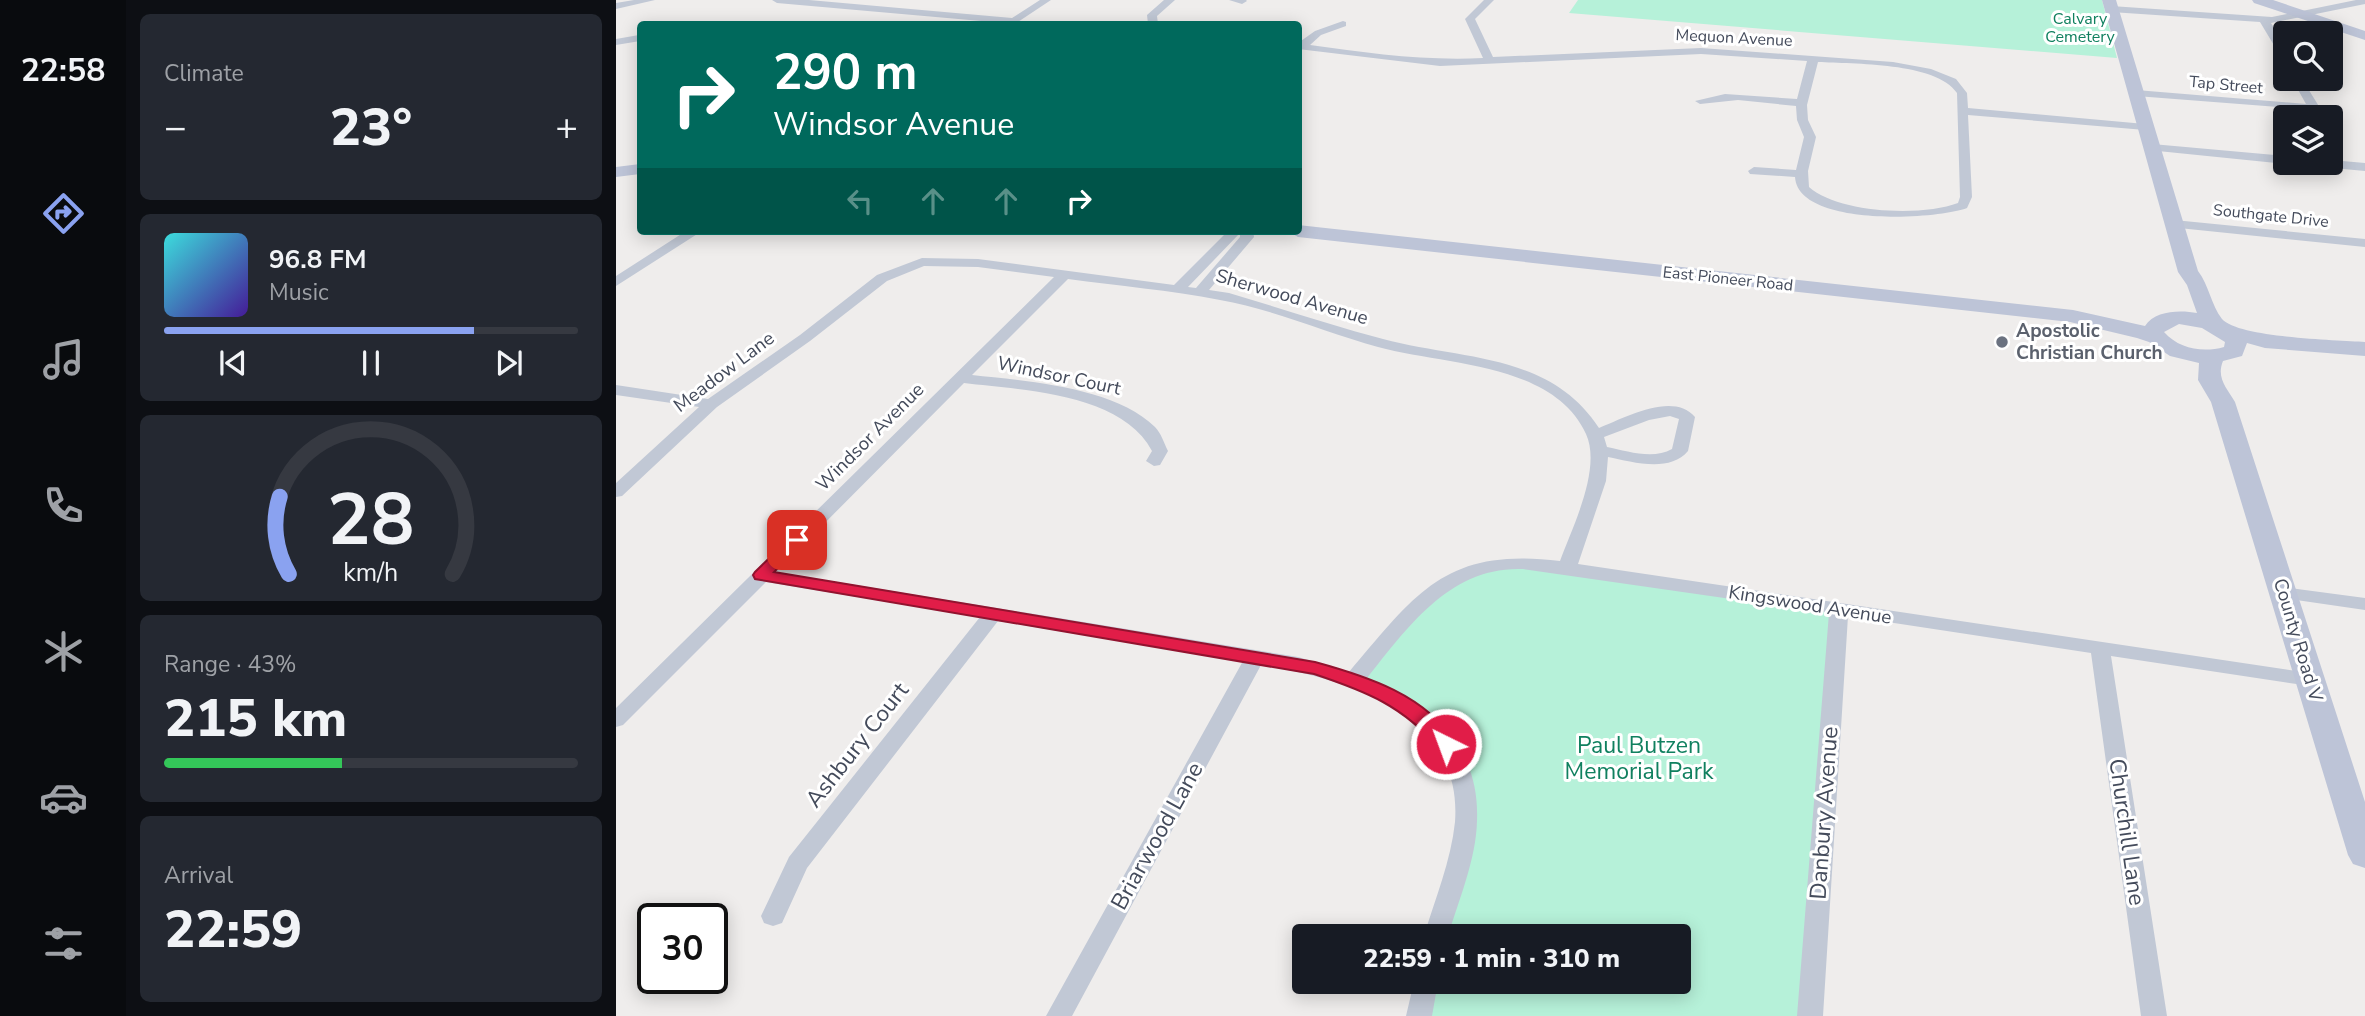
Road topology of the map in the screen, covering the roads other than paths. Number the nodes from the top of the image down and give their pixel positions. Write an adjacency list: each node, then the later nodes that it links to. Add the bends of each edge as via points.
1 (650, 0): 9 (street)
2 (777, 0): 12 (street)
3 (1046, 0): 13 (street)
4 (1170, 0): 14 (street, via 1154,12)
5 (1489, 0): 23 (street, via 1471,20)
6 (2259, 0): 10 (main road)
7 (2365, 1): 10 (street)
8 (2110, 4): 11 (street); 25 (main road, County Road V)
9 (616, 6)
10 (2302, 15): 11 (street); 17 (main road)
11 (2264, 20): 16 (street)
12 (992, 21)
13 (1015, 21)
14 (1152, 21)
15 (1343, 24): 20 (street)
16 (2273, 36)
17 (2365, 36)
18 (637, 38): 19 (street)
19 (616, 42)
20 (1302, 45)
21 (1302, 46): 23 (street, Mequon Avenue, via 1408,61)
22 (1813, 59): 23 (street, Mequon Avenue, via 1682,51); 27 (street); 28 (street, Mequon Avenue, via 1901,66 1938,75 1960,88)
23 (1490, 61)
24 (2304, 91): 25 (street, Tap Street, via 2314,108)
25 (2136, 93): 29 (main road, County Road V)
26 (1700, 101): 27 (street, via 1731,97)
27 (1803, 103): 37 (street, via 1802,118 1811,137)
28 (1964, 111): 29 (street); 37 (street, via 1966,200 1952,211 1922,215 1832,205 1806,192)
29 (2145, 127): 30 (main road, County Road V)
30 (2152, 148): 31 (street); 38 (main road, County Road V)
31 (2273, 159)
32 (2343, 165): 33 (street)
33 (2365, 167)
34 (637, 169): 36 (main road)
35 (1754, 171): 37 (street)
36 (616, 172)
37 (1801, 174)
38 (2174, 224): 43 (street, Southgate Drive); 44 (main road, County Road V)
39 (1302, 231): 50 (main road, East Pioneer Road, via 2073,316 2144,332)
40 (689, 235): 46 (street)
41 (1231, 235): 47 (street)
42 (1247, 235): 48 (street)
43 (2365, 243)
44 (2188, 272): 50 (main road, via 2183,281 2184,310); 51 (main road, County Road V, via 2199,282 2206,313)
45 (1065, 274): 47 (street, Sherwood Avenue); 49 (street, Sherwood Avenue, via 978,263 922,262 882,278); 54 (street, Windsor Avenue)
46 (616, 282)
47 (1178, 289): 48 (street, Sherwood Avenue)
48 (1200, 292): 58 (street, Sherwood Avenue, via 1254,303 1384,344 1516,371 1569,401 1584,417)
49 (830, 318): 56 (street, Meadow Lane)
50 (2164, 325): 51 (main road, East Pioneer Road); 52 (main road)
51 (2223, 341): 52 (main road); 53 (main road); 57 (main road, County Road V, via 2207,373 2223,402)
52 (2175, 350): 57 (main road, County Road V)
53 (2365, 351)
54 (960, 378): 59 (street, Windsor Court, via 1117,408 1141,422 1156,438 1160,451); 62 (street, Windsor Avenue)
55 (616, 390): 56 (street)
56 (711, 404): 60 (street, Meadow Lane)
57 (2228, 426): 63 (main road, County Road V)
58 (1597, 443): 58 (street, via 1665,409 1679,410 1687,417 1680,451 1671,457 1651,458); 61 (street, via 1597,481)
59 (1154, 461)
60 (616, 492)
61 (1567, 568): 65 (street, Kingswood Avenue); 70 (street, Kingswood Avenue, via 1508,563 1464,573 1430,593)
62 (761, 575): 66 (street); 71 (street, Windsor Avenue)
63 (2283, 593): 64 (street); 69 (main road, County Road V)
64 (2365, 604)
65 (1839, 609): 67 (street, Kingswood Avenue); 78 (street, Danbury Avenue)
66 (993, 614): 68 (street); 73 (street, Ashbury Court, via 797,863)
67 (2100, 648): 69 (street, Kingswood Avenue); 79 (street, Churchill Lane)
68 (1255, 657): 70 (street); 76 (street, Briarwood Lane)
69 (2310, 679): 72 (main road, County Road V)
70 (1354, 680): 74 (street, via 1387,694 1420,716 1443,740 1460,772 1466,804 1464,831)
71 (616, 720)
72 (2365, 855)
73 (774, 916)
74 (1439, 924)
75 (1424, 994): 77 (street)
76 (1059, 1016)
77 (1419, 1016)
78 (1810, 1016)
79 (2154, 1016)

